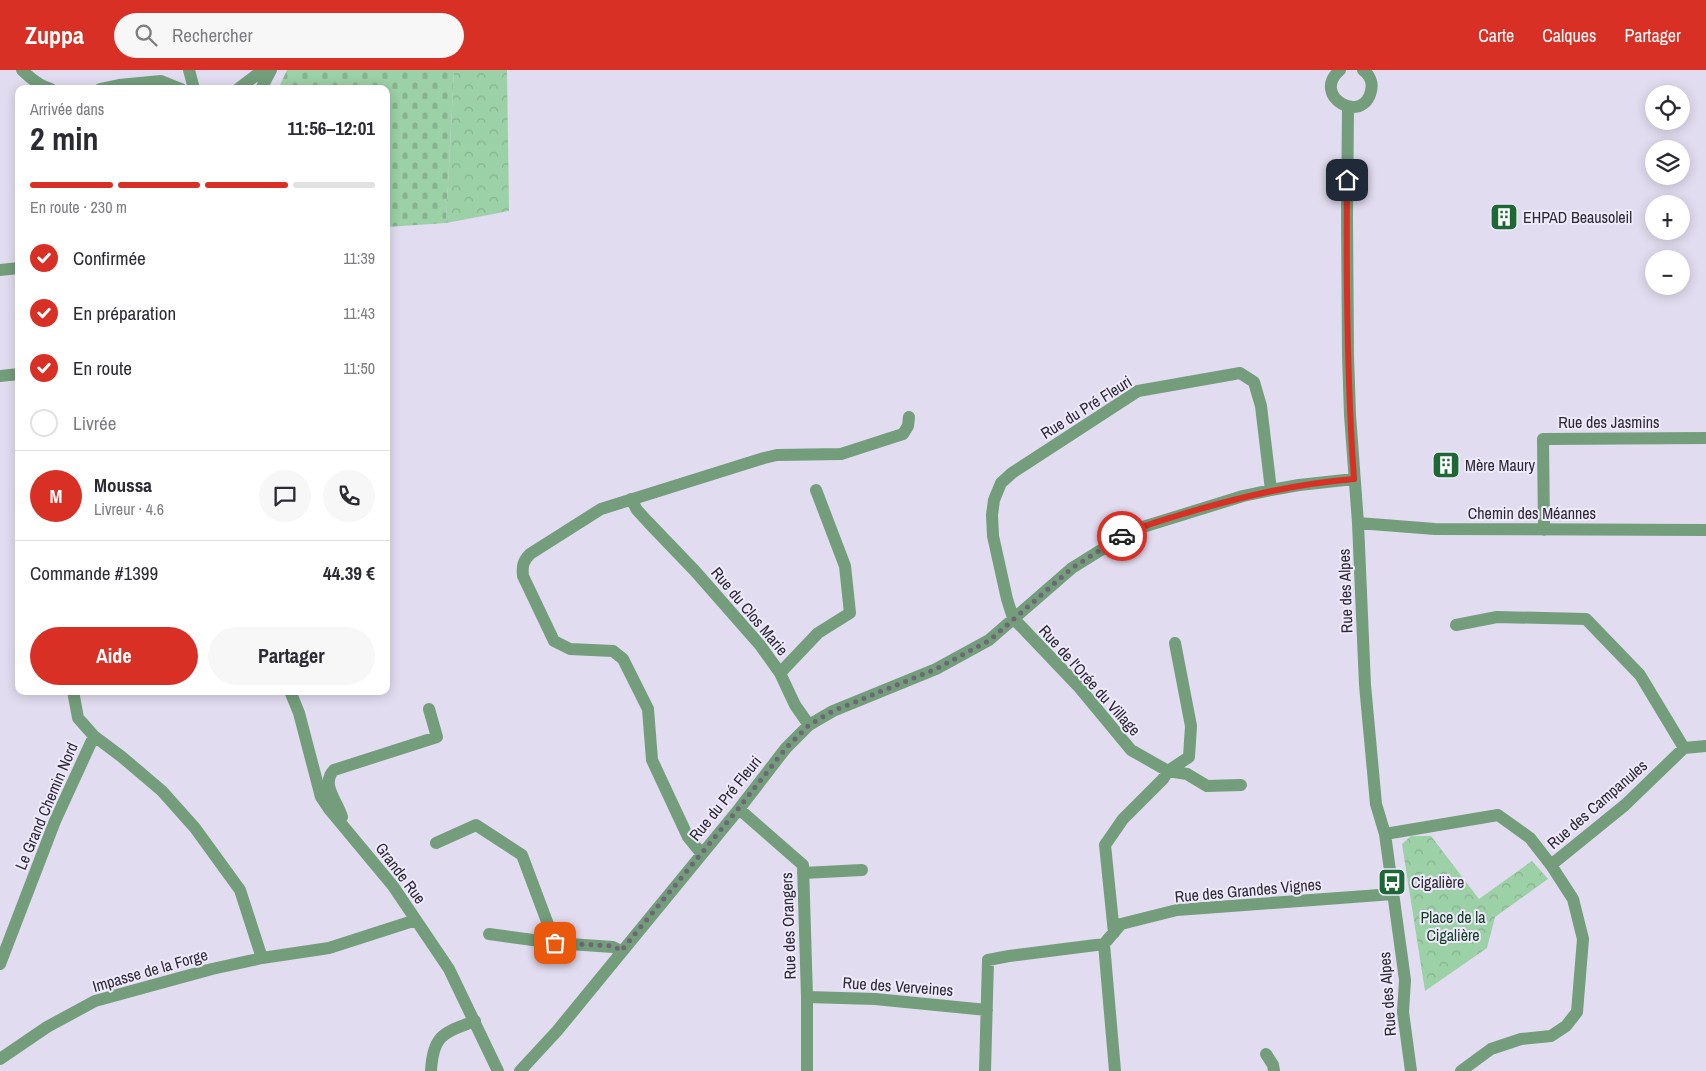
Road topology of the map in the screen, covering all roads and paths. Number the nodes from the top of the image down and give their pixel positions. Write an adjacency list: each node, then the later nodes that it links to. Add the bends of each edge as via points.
1 (22, 70): 9 (street)
2 (151, 70): 8 (street)
3 (189, 70): 12 (street)
4 (263, 70): 13 (street)
5 (271, 70): 14 (street)
6 (1338, 70): 15 (street, via 1333,77 1332,92 1335,99)
7 (1370, 73): 15 (street, via 1372,85 1368,99 1355,107)
8 (139, 83): 10 (street); 11 (street, via 161,81)
9 (42, 85)
10 (119, 85)
11 (171, 85)
12 (193, 85)
13 (243, 85)
14 (263, 85)
15 (1348, 107): 22 (street, Rue des Alpes, via 1348,355)
16 (15, 268): 17 (street)
17 (0, 270)
18 (15, 374): 19 (street)
19 (0, 376)
20 (909, 417): 25 (street, via 903,434 841,454 776,455)
21 (1706, 438): 27 (street, Rue des Jasmins, via 1544,439)
22 (1354, 479): 24 (street, Rue du Pré Fleuri); 26 (street, Rue des Alpes)
23 (816, 490): 32 (street, via 845,566 850,613 818,632)
24 (1271, 490): 29 (street, Rue du Pré Fleuri, via 1133,530 1072,568); 29 (street, Rue du Pré Fleuri, via 1261,406 1254,382 1240,373 1138,391 1001,483 994,500 993,536)
25 (631, 499): 32 (street, Rue du Clos Marie, via 637,510 695,571); 46 (street, via 601,509 530,554 524,559 523,576 554,641 570,649 613,651 623,659 648,709 652,760 688,837)
26 (1358, 523): 27 (street, Chemin des Méannes); 44 (street, Rue des Alpes, via 1365,685 1376,804)
27 (1544, 530): 28 (street, Chemin des Méannes)
28 (1706, 530)
29 (1013, 618): 36 (street, Rue du Pré Fleuri, via 990,640 936,669 833,711); 40 (street, Rue de l'Orée du Village, via 1078,686 1131,750)
30 (1456, 625): 39 (street, via 1497,617 1586,619 1640,675)
31 (1176, 643): 40 (street, via 1191,726 1189,757)
32 (780, 672): 36 (street, Rue du Clos Marie, via 795,705)
33 (74, 695): 37 (street, Le Grand Chemin Nord, via 78,718)
34 (292, 695): 43 (street, Grande Rue, via 321,796)
35 (429, 709): 43 (street, via 438,737 331,773 328,780 342,817)
36 (809, 725): 42 (street, Rue du Pré Fleuri, via 786,748)
37 (94, 736): 57 (street, via 162,791 195,828 240,890); 58 (street, Le Grand Chemin Nord, via 55,821)
38 (1706, 746): 39 (street)
39 (1684, 748): 47 (street, Rue des Campanules, via 1625,805)
40 (1168, 771): 41 (street, Rue de l'Orée du Village, via 1187,774 1208,786); 52 (street, via 1163,780 1123,819 1105,845)
41 (1241, 785)
42 (738, 809): 46 (street, Rue du Pré Fleuri); 49 (street, Rue des Orangers, via 803,865)
43 (339, 821): 51 (street, Grande Rue, via 393,886)
44 (1384, 834): 47 (street, via 1498,815 1530,838); 50 (street, Rue des Alpes)
45 (436, 843): 54 (street, via 476,825 522,855)
46 (701, 852): 56 (street, Rue du Pré Fleuri)
47 (1551, 865): 72 (street, Rue des Campanules, via 1573,899 1584,940 1577,1012 1566,1026 1551,1036 1521,1039 1490,1049)
48 (862, 870): 49 (street)
49 (803, 873): 59 (street, Rue des Orangers)
50 (1393, 894): 52 (street, Rue des Grandes Vignes, via 1177,910 1122,924); 71 (street, Rue des Alpes, via 1405,980 1403,1012)
51 (416, 920): 57 (street, Impasse de la Forge, via 329,948); 61 (street, Grande Rue, via 449,970)
52 (1114, 932): 55 (street, Rue des Grandes Vignes)
53 (489, 934): 54 (street)
54 (555, 943): 56 (street, via 614,946)
55 (1104, 944): 60 (street, via 988,960); 69 (street)
56 (621, 951): 66 (street, Rue du Pré Fleuri, via 557,1031)
57 (262, 958): 63 (street, Impasse de la Forge, via 94,1001 47,1026)
58 (0, 964)
59 (807, 997): 60 (street, Rue des Verveines, via 875,999); 67 (street, Rue des Orangers)
60 (987, 1010): 68 (street)
61 (475, 1021): 64 (street, via 447,1032 439,1039); 65 (street, Grande Rue)
62 (1266, 1054): 70 (street)
63 (0, 1059)
64 (431, 1071)
65 (498, 1071)
66 (520, 1071)
67 (807, 1071)
68 (985, 1071)
69 (1115, 1071)
70 (1274, 1071)
71 (1411, 1071)
72 (1461, 1071)

